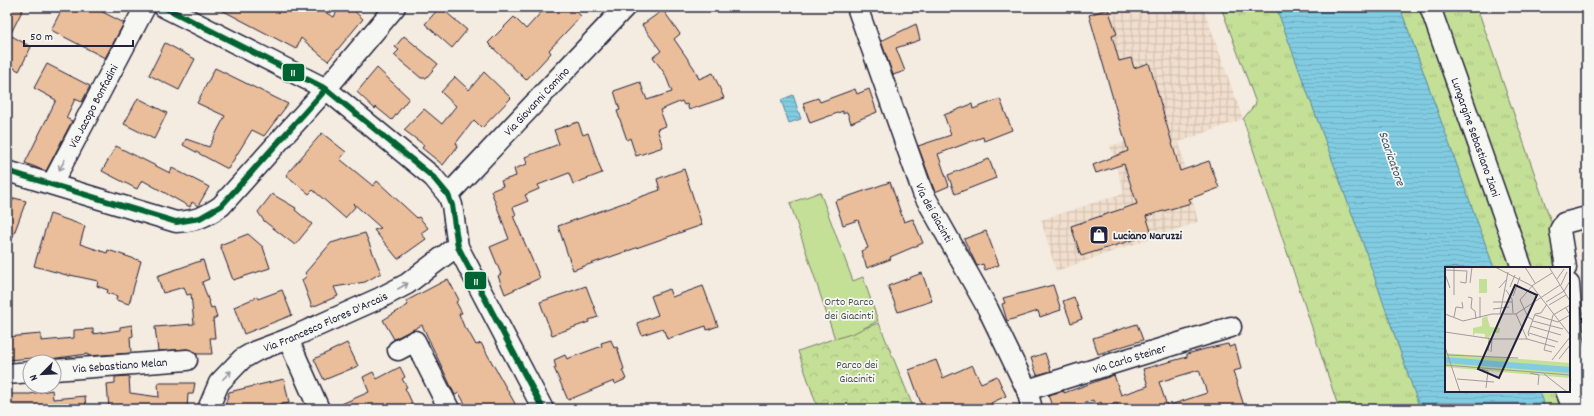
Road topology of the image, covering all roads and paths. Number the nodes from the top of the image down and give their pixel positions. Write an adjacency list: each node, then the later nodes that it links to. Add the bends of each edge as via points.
1 (145, 7): 9 (street, Via Jacopo Bonfadini, one-way to 9)
2 (164, 7): 7 (street)
3 (395, 7): 7 (street)
4 (625, 7): 10 (street, Via Giovanni Comino)
5 (857, 7): 24 (street, Via dei Giacinti, via 923,193 981,295)
6 (1430, 7): 13 (street, Lungargine Sebastiano Ziani)
7 (326, 89): 9 (street, via 222,206 193,221 176,222); 10 (street, via 433,177)
8 (7, 171): 9 (street)
9 (52, 184)
10 (448, 195): 12 (street, via 452,205)
11 (1587, 217): 14 (street, via 1564,223 1560,230)
12 (458, 247): 17 (street, Via Francesco Flores D'Arcais, one-way to 12, via 400,288); 29 (street)
13 (1522, 267)
14 (1566, 267)
15 (1570, 298): 25 (street, via 1573,338)
16 (1231, 327): 24 (street, Via Carlo Steiner)
17 (288, 339): 26 (street, Via Francesco Flores D'Arcais, one-way to 17, via 219,383 242,359); 27 (street)
18 (398, 350): 28 (street, via 415,341)
19 (186, 360): 20 (street, Via Sebastiano Melan)
20 (62, 369)
21 (22, 373): 22 (street)
22 (7, 374)
23 (1566, 392): 30 (street)
24 (1029, 400)
25 (1587, 408)
26 (208, 409)
27 (319, 409)
28 (449, 409)
29 (543, 409)
30 (1573, 409)

